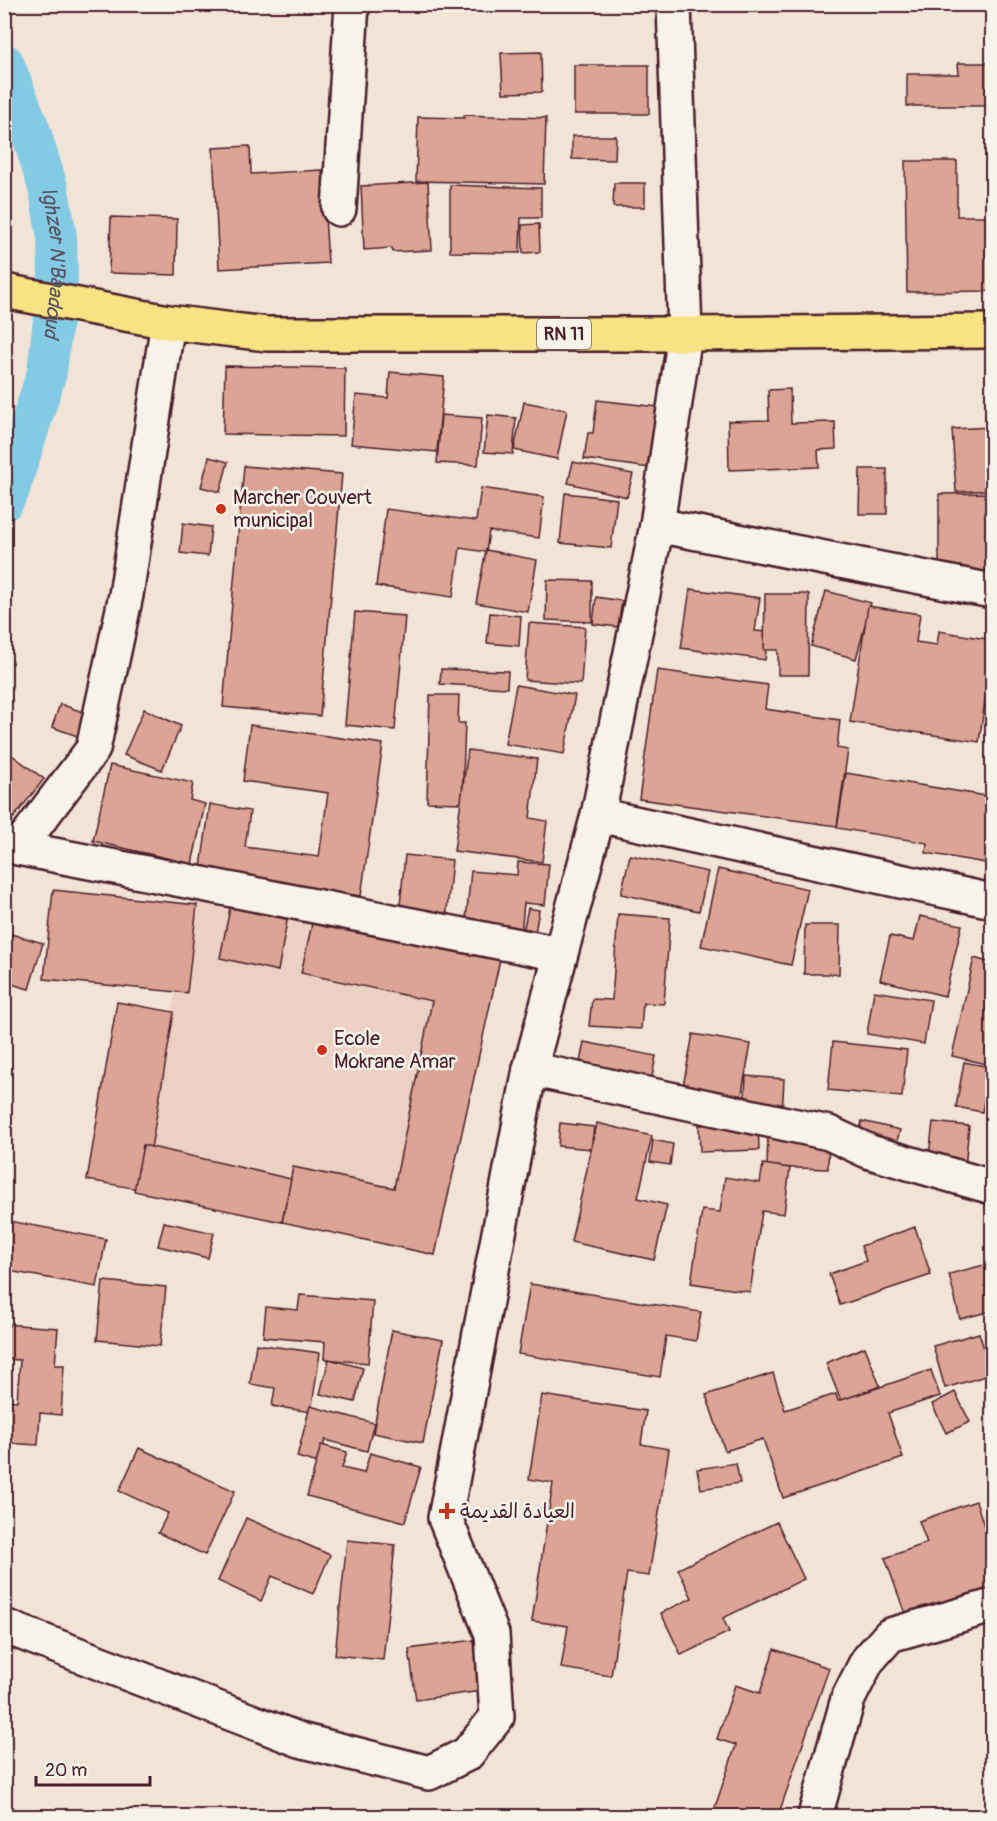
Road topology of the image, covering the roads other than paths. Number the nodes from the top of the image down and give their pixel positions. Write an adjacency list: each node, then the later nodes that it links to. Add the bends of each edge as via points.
1 (352, 4): 3 (street)
2 (674, 4): 7 (street)
3 (339, 209)
4 (9, 292): 5 (main road, RN 11)
5 (152, 319): 7 (main road, RN 11, via 267,334); 11 (street, via 126,595 93,749)
6 (993, 331): 7 (main road, RN 11)
7 (685, 334): 8 (street)
8 (657, 525): 9 (street); 10 (street)
9 (993, 591)
10 (598, 815): 12 (street); 13 (street)
11 (11, 853): 13 (street)
12 (993, 902)
13 (560, 954): 14 (street)
14 (530, 1069): 15 (street, via 829,1133 870,1152); 17 (street, via 445,1518 492,1634 497,1717 467,1754 429,1773 300,1740)
15 (993, 1187)
16 (993, 1605): 18 (street, via 890,1635 867,1661 848,1699)
17 (4, 1626)
18 (815, 1816)

